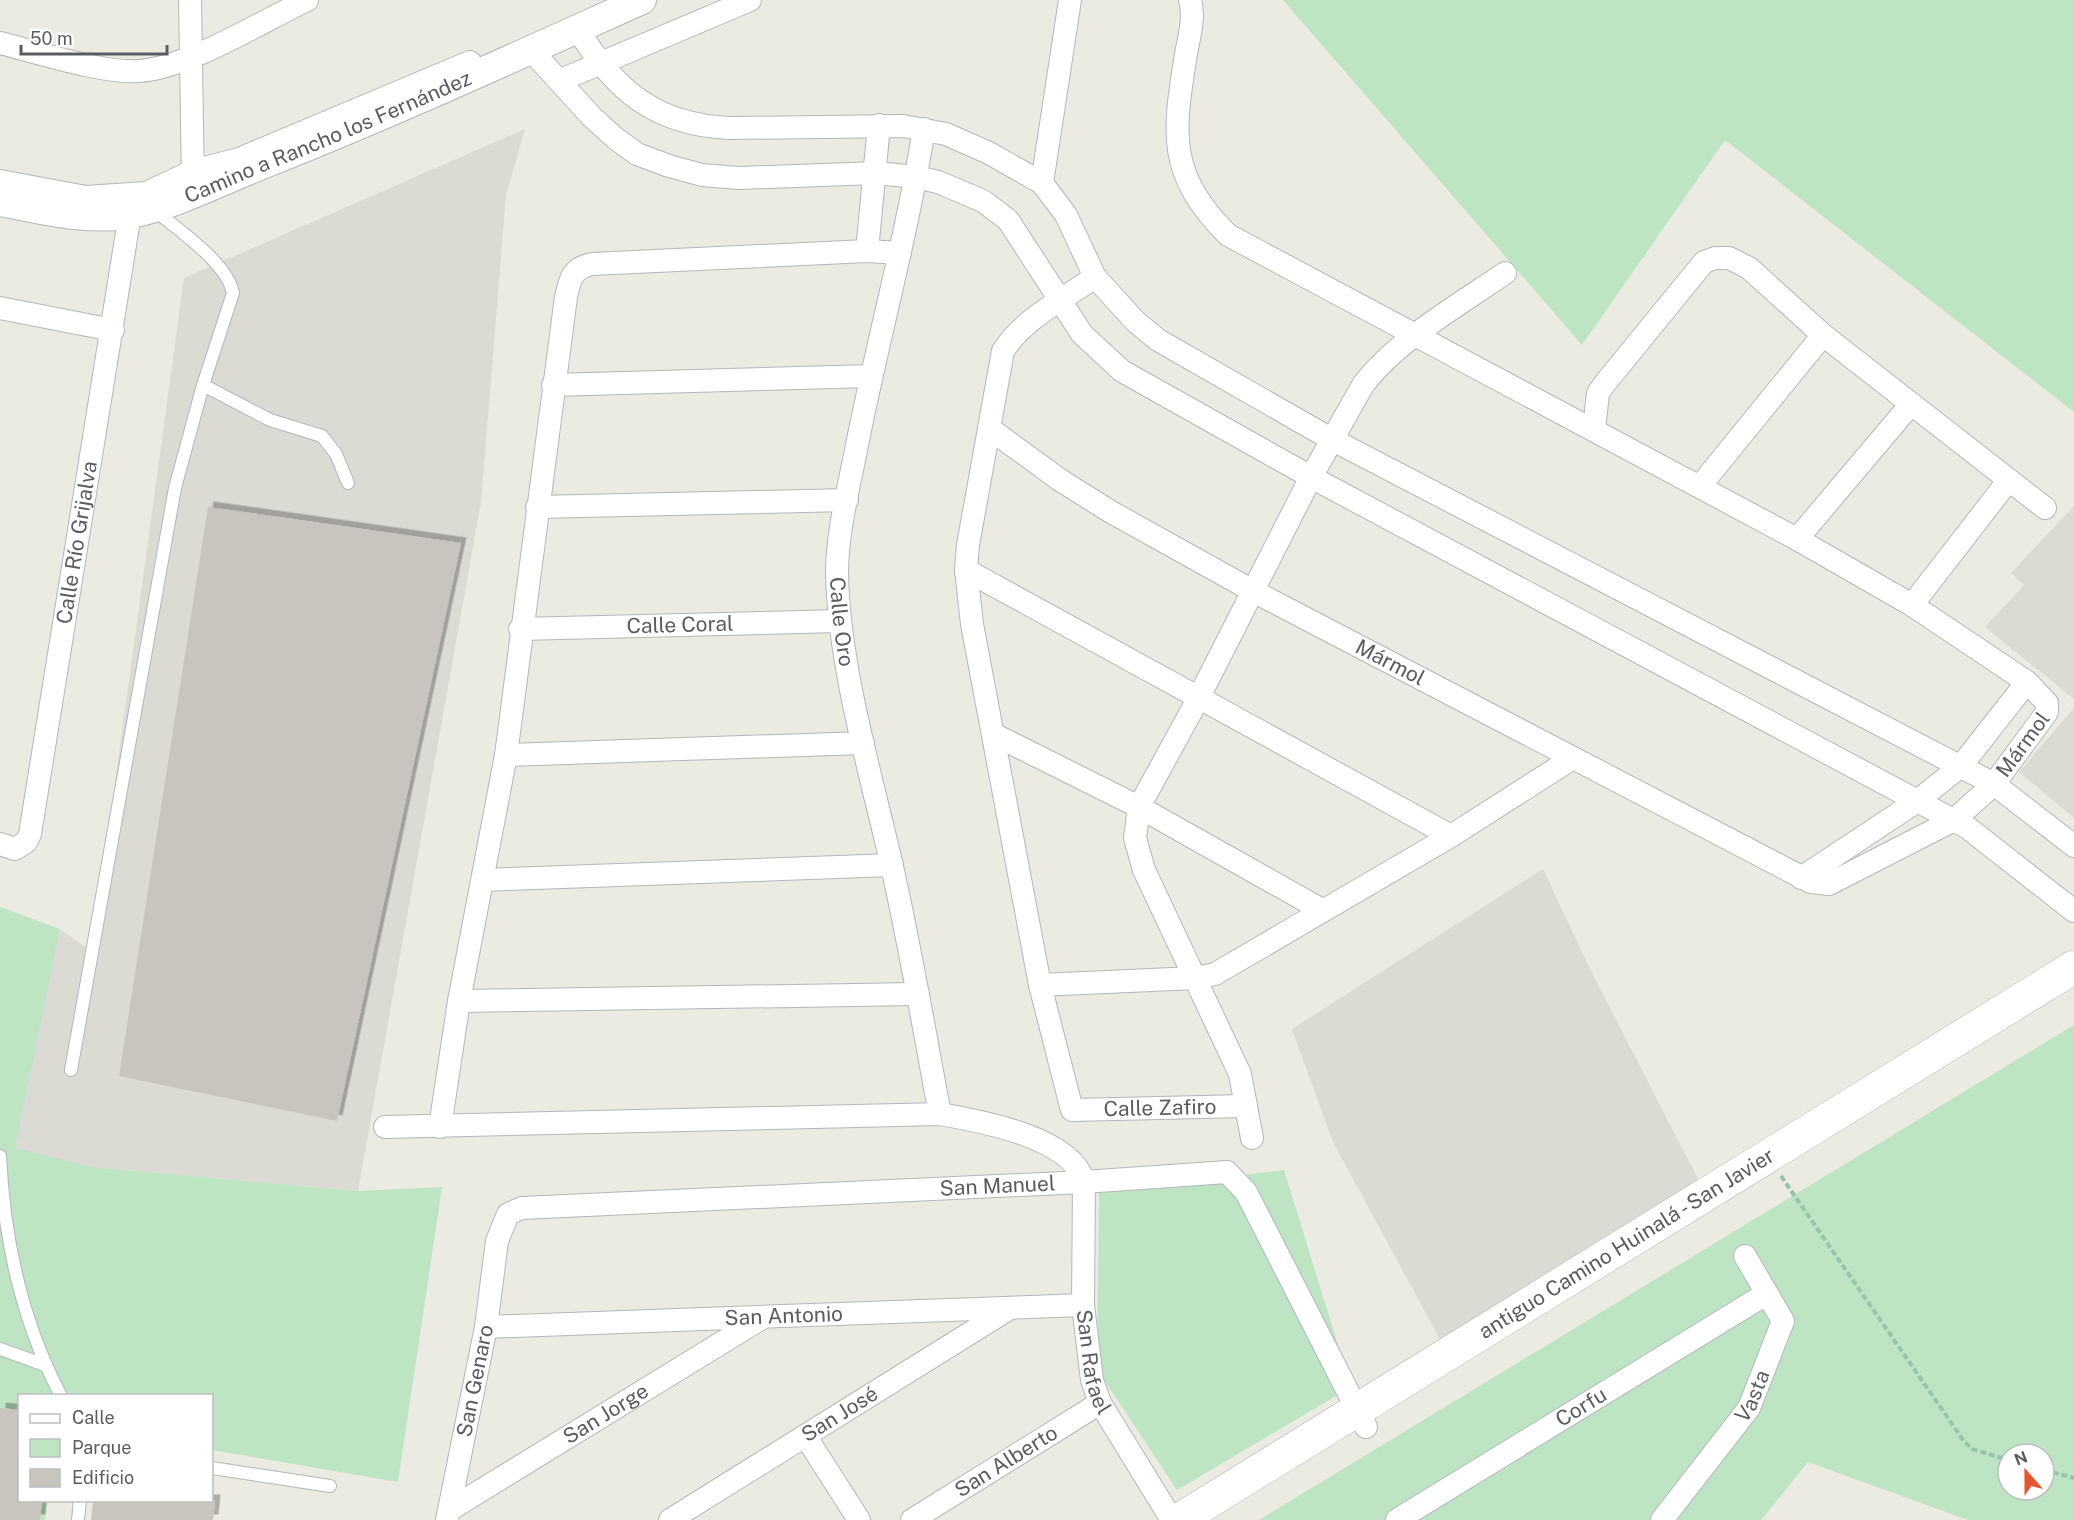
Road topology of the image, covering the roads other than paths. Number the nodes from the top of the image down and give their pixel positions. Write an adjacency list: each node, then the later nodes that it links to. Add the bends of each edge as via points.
1 (190, 0): 11 (street)
2 (307, 0): 11 (street)
3 (642, 0): 7 (street, Camino a Rancho los Fernández)
4 (750, 0): 12 (street)
5 (1070, 0): 20 (street)
6 (1190, 0): 31 (street, via 1192,17 1176,135 1180,162 1208,215 1228,235)
7 (603, 5): 8 (street, Camino a Rancho los Fernández); 19 (street)
8 (577, 28): 10 (street, Camino a Rancho los Fernández); 12 (street)
9 (0, 44): 11 (street, via 137,72 173,65)
10 (529, 48): 13 (street); 19 (street, Camino a Rancho los Fernández, via 348,131)
11 (191, 56): 19 (street)
12 (598, 63): 13 (street); 14 (street, via 656,112 706,127)
13 (561, 80): 16 (street, via 615,138 637,153 669,166 702,175 739,178)
14 (879, 125): 15 (street); 16 (street)
15 (924, 129): 17 (street, Calle Oro); 20 (street, via 989,153)
16 (876, 173): 17 (street); 23 (street)
17 (916, 177): 24 (street, Calle Oro); 27 (street, via 983,201 1008,220)
18 (0, 181): 19 (street, via 86,197 146,193)
19 (193, 181): 22 (street, Camino a Rancho los Fernández)
20 (1042, 183): 26 (street, via 1065,214)
21 (0, 202): 22 (street, Camino a Rancho los Fernández, via 62,214 100,216)
22 (141, 211): 29 (street, Calle Río Grijalva); 33 (lane, via 223,270 231,283 233,293)
23 (867, 251): 24 (street); 34 (street, via 580,266 573,273 566,297)
24 (900, 253): 32 (street, Calle Oro)
25 (1505, 273): 31 (street)
26 (1095, 277): 27 (street); 38 (street, via 1158,340)
27 (1060, 302): 36 (street, via 1025,325 1003,351); 39 (street, via 1082,334 1122,371)
28 (0, 308): 29 (street)
29 (113, 330): 64 (street, Calle Río Grijalva, via 30,834 15,849)
30 (1823, 335): 35 (street); 37 (street, via 1749,268 1729,258 1704,262 1598,393); 42 (street)
31 (1416, 336): 37 (street); 38 (street, via 1368,378)
32 (871, 376): 34 (street); 43 (street, Calle Oro)
33 (203, 385): 41 (lane, via 270,420 322,436 336,454); 77 (lane, via 175,488)
34 (553, 385): 44 (street)
35 (1911, 404): 40 (street); 46 (street)
36 (990, 429): 47 (street); 48 (street, Mármol, via 1110,512)
37 (1594, 430): 42 (street)
38 (1331, 439): 39 (street); 58 (street)
39 (1311, 477): 48 (street); 60 (street)
40 (2008, 481): 45 (street); 49 (street)
41 (348, 483)
42 (1700, 486): 46 (street)
43 (847, 500): 44 (street); 50 (street, Calle Oro, via 838,561)
44 (537, 507): 51 (street)
45 (2045, 508)
46 (1797, 539): 49 (street)
47 (966, 570): 53 (street); 54 (street, via 972,624)
48 (1253, 591): 53 (street); 57 (street, Mármol)
49 (1912, 605): 52 (street)
50 (840, 621): 51 (street, Calle Coral); 55 (street, Calle Oro)
51 (520, 629): 56 (street)
52 (2027, 682): 58 (street, Mármol); 59 (street, Mármol, via 2047,703 2047,710)
53 (1198, 699): 61 (street); 63 (street)
54 (995, 735): 61 (street); 73 (street)
55 (863, 743): 56 (street); 66 (street, Calle Oro)
56 (506, 755): 68 (street)
57 (1573, 758): 63 (street); 67 (street, Mármol)
58 (1961, 766): 59 (street); 60 (street, Mármol)
59 (1994, 784): 62 (street, Mármol); 65 (street)
60 (1916, 802): 62 (street); 67 (street, Mármol)
61 (1139, 807): 69 (street); 72 (street, via 1135,838 1141,861)
62 (1954, 820): 67 (street, Mármol, via 1829,884); 70 (street, via 1977,833)
63 (1451, 836): 69 (street)
64 (0, 844)
65 (2074, 846)
66 (892, 866): 68 (street); 75 (street, Calle Oro)
67 (1801, 878)
68 (483, 880): 76 (street)
69 (1322, 910): 72 (street, via 1228,968)
70 (2074, 911)
71 (2074, 967): 96 (main road, antiguo Camino Huinalá - San Javier)
72 (1195, 978): 73 (street); 78 (street, via 1240,1074)
73 (1040, 984): 78 (street, Calle Zafiro, via 1072,1110)
74 (2074, 986): 96 (main road, via 1573,1302)
75 (918, 994): 76 (street); 79 (street, Calle Oro)
76 (459, 1001): 81 (street)
77 (71, 1070)
78 (1246, 1106): 82 (street)
79 (940, 1114): 81 (street); 84 (street, via 1002,1126 1040,1142 1072,1161 1081,1170)
80 (385, 1127): 81 (street)
81 (440, 1127)
82 (1252, 1138)
83 (0, 1156): 93 (lane, via 15,1272)
84 (1084, 1182): 85 (street, San Manuel, via 522,1208 508,1214); 88 (street, San Rafael); 96 (street, San Manuel, via 1227,1172 1246,1192)
85 (497, 1240): 91 (street, San Genaro)
86 (1745, 1256): 87 (street, Vasta)
87 (1766, 1294): 109 (street, Corfu); 110 (street, Vasta, via 1783,1321 1749,1408)
88 (1083, 1305): 89 (street, San Antonio); 95 (street, San Rafael, via 1092,1380)
89 (1008, 1309): 90 (street, San Antonio); 97 (street, San José)
90 (764, 1317): 91 (street, San Antonio); 101 (street, San Jorge)
91 (486, 1327): 101 (street, San Genaro)
92 (0, 1349): 93 (lane)
93 (45, 1365): 94 (lane)
94 (60, 1394)
95 (1100, 1403): 105 (street, San Alberto); 106 (street, San Rafael)
96 (1362, 1419): 107 (main road, antiguo Camino Huinalá - San Javier); 108 (main road)
97 (806, 1437): 103 (street, San José); 104 (street)
98 (213, 1468): 99 (lane)
99 (330, 1486)
100 (80, 1502): 102 (lane)
101 (448, 1515)
102 (78, 1520)
103 (670, 1520)
104 (859, 1520)
105 (912, 1520)
106 (1172, 1520)
107 (1179, 1520)
108 (1216, 1520)
109 (1397, 1520)
110 (1662, 1520)

